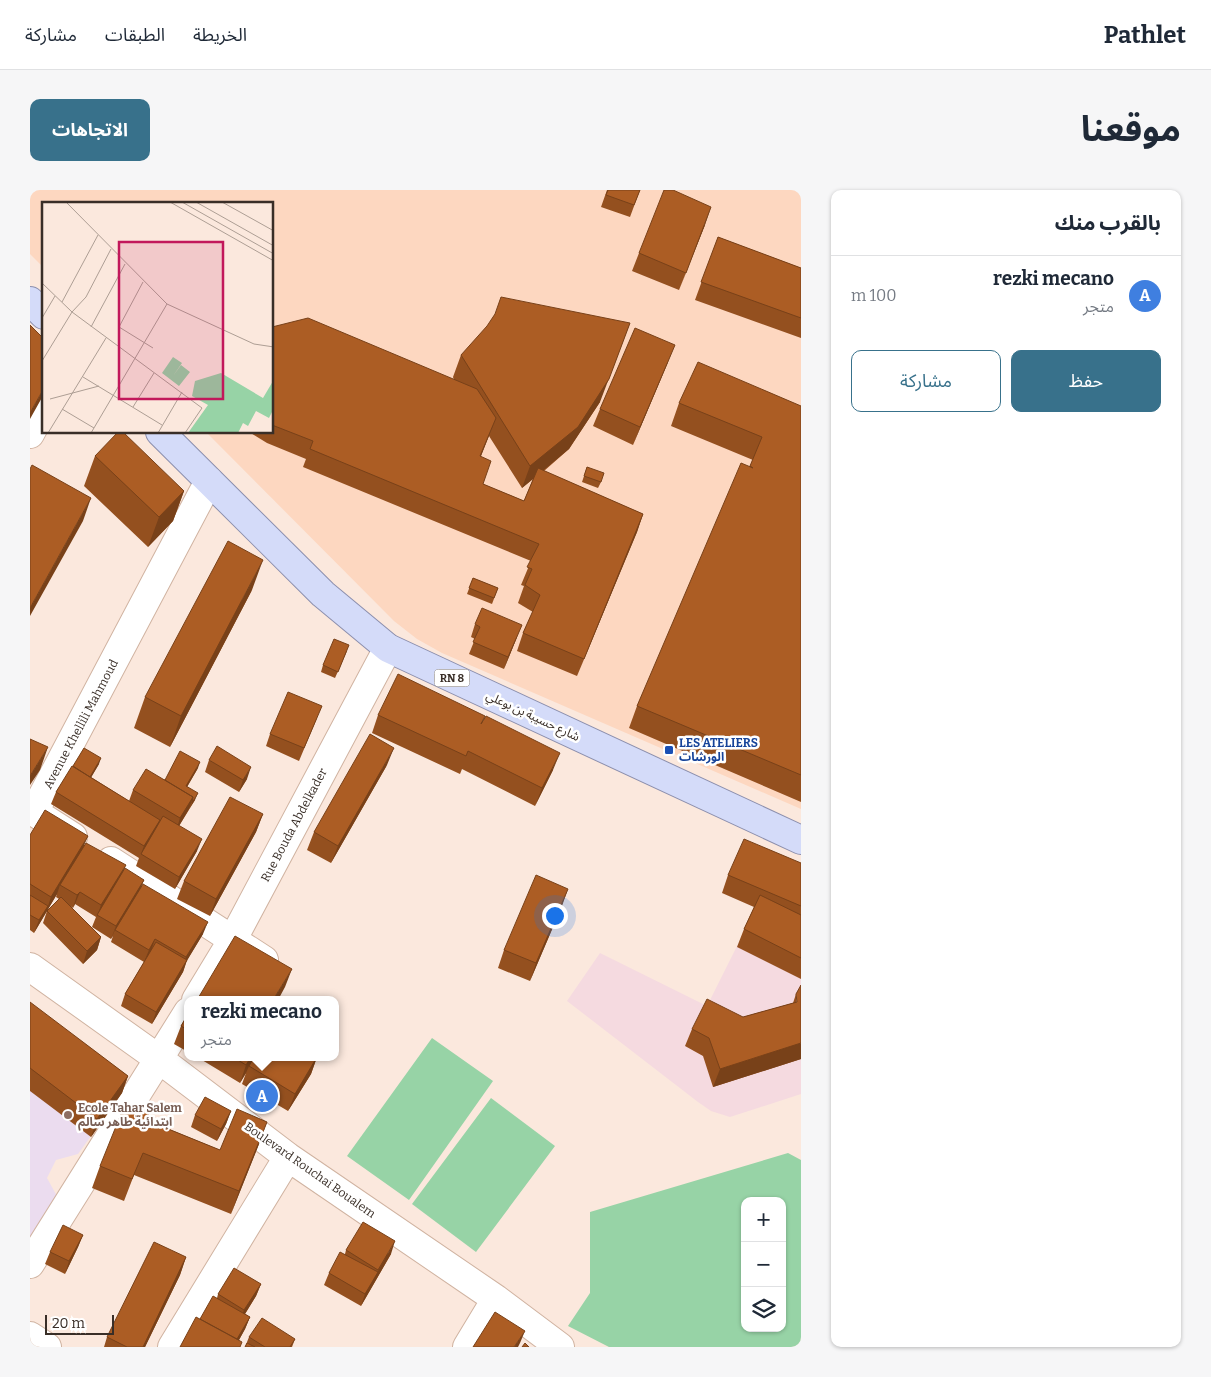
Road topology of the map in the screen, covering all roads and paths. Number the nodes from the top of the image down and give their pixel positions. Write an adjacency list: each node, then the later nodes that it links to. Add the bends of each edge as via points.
1 (30, 301): 2 (main road)
2 (42, 314)
3 (42, 412): 4 (street)
4 (30, 434)
5 (162, 434): 6 (main road, شارع حسيبة بن بوعلي / RN 8)
6 (209, 481): 7 (main road, شارع حسيبة بن بوعلي / RN 8, via 323,594); 9 (street, Avenue Khellili Mahmoud, via 34,812)
7 (388, 648): 8 (main road, شارع حسيبة بن بوعلي / RN 8); 9 (street, Rue Bouda Abdelkader)
8 (801, 840)
9 (233, 939): 11 (street, Avenue Khellili Mahmoud); 12 (street, Rue Bouda Abdelkader)
10 (30, 966): 14 (street, Boulevard Rouchai Boualem)
11 (282, 972)
12 (198, 996)
13 (184, 1018): 14 (street)
14 (159, 1059): 15 (street, Boulevard Rouchai Boualem); 16 (street)
15 (288, 1157): 17 (street, Boulevard Rouchai Boualem); 20 (street)
16 (30, 1264)
17 (496, 1299): 21 (street); 22 (street, Boulevard Rouchai Boualem)
18 (30, 1336): 19 (street)
19 (47, 1347)
20 (172, 1347)
21 (467, 1347)
22 (560, 1347)

